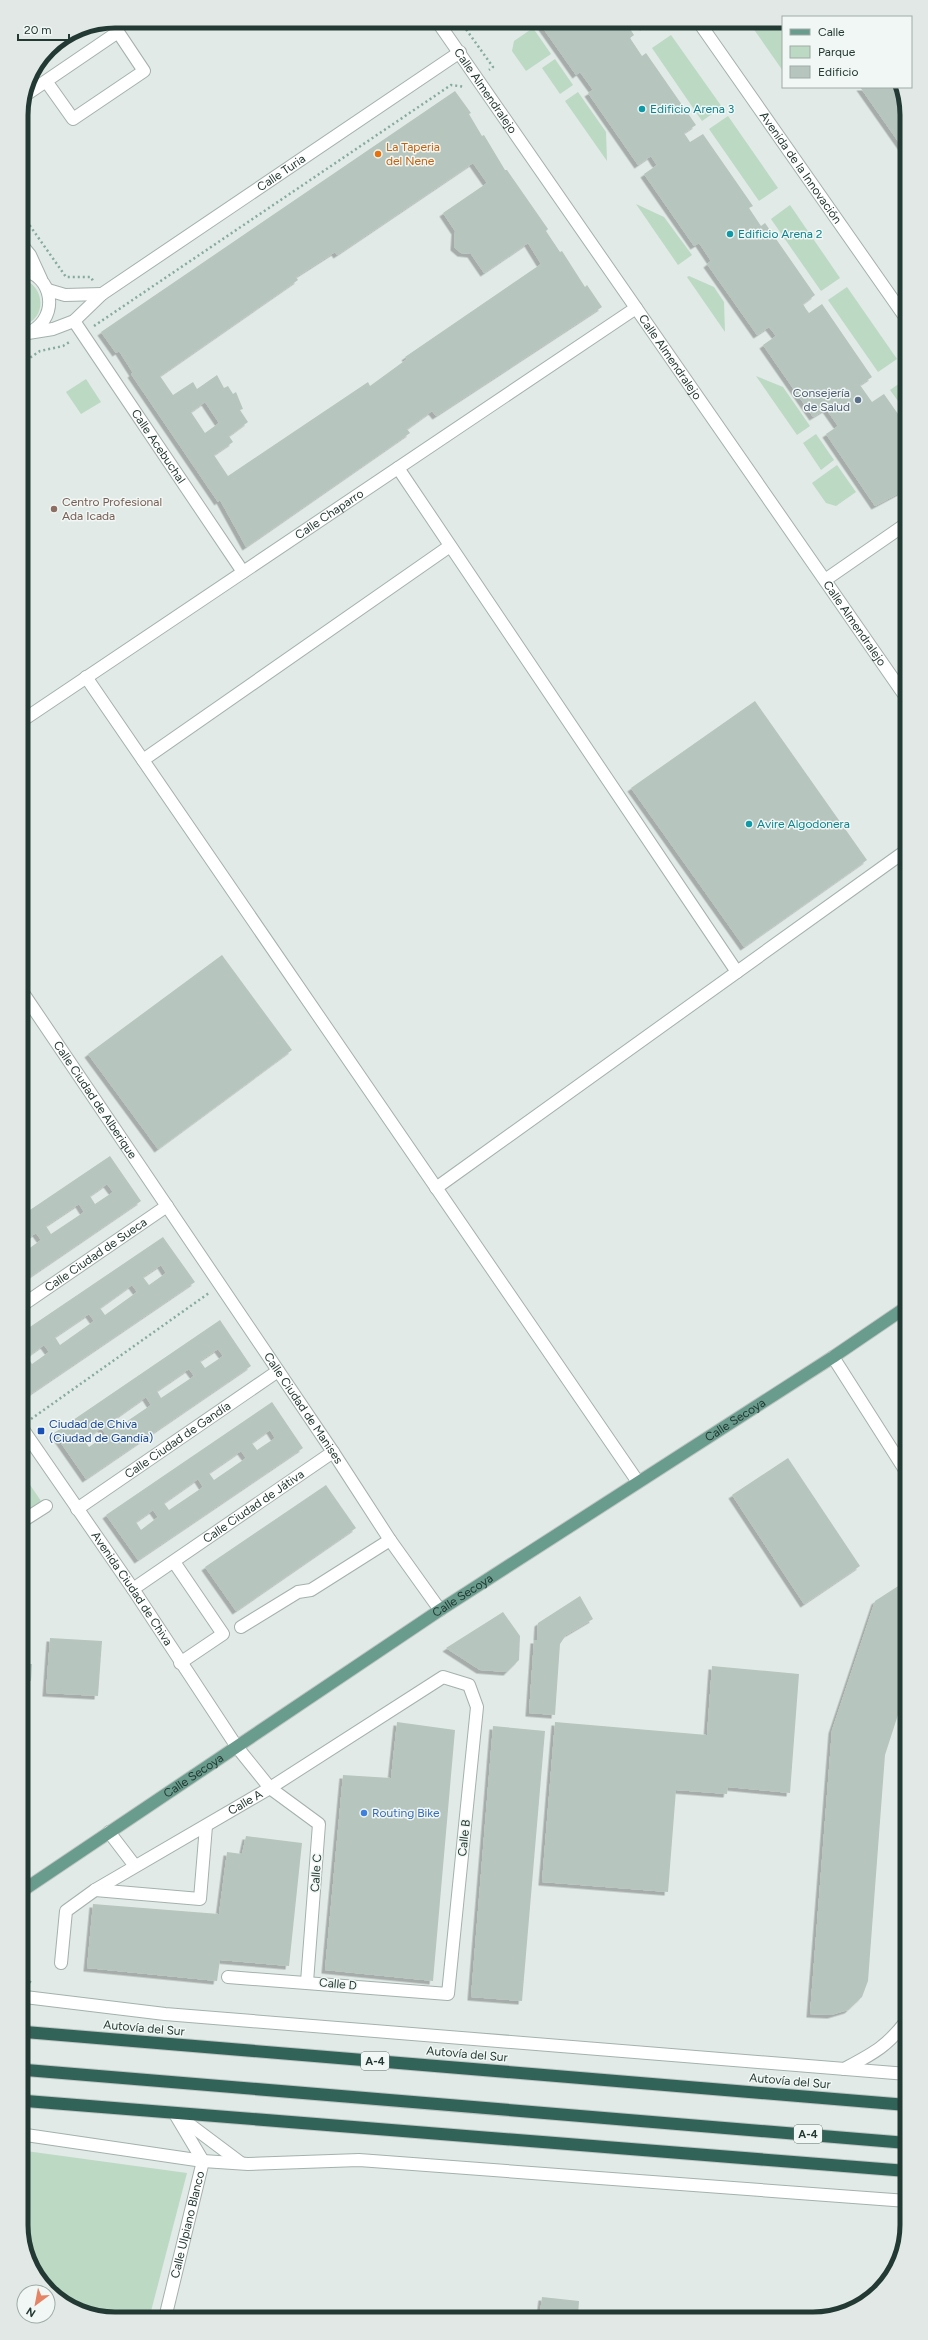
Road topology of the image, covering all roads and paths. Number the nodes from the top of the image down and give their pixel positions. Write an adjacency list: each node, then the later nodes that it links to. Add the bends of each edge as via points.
1 (444, 28): 4 (street, Calle Almendralejo)
2 (465, 28): 5 (path)
3 (703, 28): 16 (street, Avenida de la Innovación)
4 (460, 52): 14 (street, Calle Turia); 15 (street, Calle Almendralejo)
5 (493, 67)
6 (46, 81): 6 (street, via 73,119 144,71 118,32); 8 (street)
7 (465, 87): 20 (path, via 451,85)
8 (32, 91)
9 (28, 223): 12 (path, via 66,277)
10 (28, 252): 13 (street)
11 (28, 272): 13 (street)
12 (90, 277)
13 (45, 286): 14 (street, via 65,295); 18 (street, via 50,302 48,314 42,324)
14 (102, 294): 17 (street, Calle Turia)
15 (636, 308): 22 (street, Calle Chaparro); 26 (street, Calle Almendralejo)
16 (900, 310)
17 (74, 321): 19 (street, Calle Turia, via 53,329); 20 (street, Calle Acebuchal)
18 (28, 332)
19 (28, 333)
20 (83, 333): 21 (path, via 62,346 40,351); 25 (street, Calle Acebuchal)
21 (28, 359)
22 (398, 468): 24 (street); 25 (street, Calle Chaparro)
23 (900, 528): 26 (street)
24 (450, 546): 30 (street); 32 (street)
25 (243, 572): 27 (street, Calle Chaparro)
26 (825, 580): 28 (street, Calle Almendralejo)
27 (86, 677): 29 (street, Calle Chaparro); 30 (street)
28 (900, 687)
29 (28, 716)
30 (143, 760): 34 (street)
31 (900, 855): 32 (street)
32 (737, 972): 34 (street)
33 (28, 1000): 35 (street, Calle Ciudad de Alberique)
34 (436, 1188): 45 (street)
35 (167, 1206): 36 (street, Calle Ciudad de Manises); 37 (street, Calle Ciudad de Sueca)
36 (220, 1285): 40 (street, Calle Ciudad de Manises); 41 (path)
37 (28, 1301)
38 (900, 1311): 39 (main road, Calle Secoya)
39 (833, 1357): 44 (street); 45 (main road, Calle Secoya)
40 (278, 1371): 43 (street, Calle Ciudad de Manises); 47 (street, Calle Ciudad de Gandía)
41 (28, 1421)
42 (28, 1437): 47 (street, Avenida Ciudad de Chiva)
43 (333, 1452): 49 (street, Calle Ciudad de Manises); 50 (street, Calle Ciudad de Játiva)
44 (900, 1462)
45 (638, 1482): 52 (main road, Calle Secoya)
46 (46, 1506): 48 (street)
47 (77, 1509): 51 (street, Avenida Ciudad de Chiva)
48 (28, 1517)
49 (390, 1540): 52 (street, Calle Ciudad de Manises); 53 (street, via 311,1590 298,1592)
50 (174, 1562): 51 (street, Calle Ciudad de Játiva); 54 (street, via 223,1634)
51 (133, 1590): 54 (street, Avenida Ciudad de Chiva)
52 (440, 1610): 56 (main road, Calle Secoya)
53 (241, 1627)
54 (180, 1663): 56 (street, Avenida Ciudad de Chiva)
55 (469, 1685): 57 (street, Calle A, via 443,1677); 66 (street, Calle B, via 477,1708)
56 (237, 1747): 57 (street, Avenida Ciudad de Chiva); 59 (main road, Calle Secoya)
57 (270, 1788): 58 (street, Calle A); 65 (street, Calle C, via 319,1824)
58 (206, 1826): 60 (street, Calle A); 62 (street, via 200,1899)
59 (109, 1832): 60 (street); 61 (main road, Calle Secoya)
60 (135, 1866): 62 (street, Calle A)
61 (28, 1887)
62 (95, 1890): 63 (street, Calle A, via 66,1911)
63 (61, 1963)
64 (228, 1977): 65 (street, Calle D)
65 (307, 1982): 66 (street, Calle D)
66 (448, 1994)
67 (28, 1997): 70 (street, via 173,2014)
68 (900, 2029): 70 (street, via 892,2040 873,2054)
69 (28, 2032): 74 (highway, Autovía del Sur / A-4)
70 (844, 2069): 72 (street)
71 (28, 2070): 77 (highway, A-4)
72 (900, 2073)
73 (28, 2101): 75 (highway)
74 (900, 2104)
75 (175, 2114): 78 (street, Calle Ulpiano Blanco); 79 (street); 80 (highway)
76 (28, 2135): 78 (street)
77 (900, 2142)
78 (203, 2161): 79 (street); 82 (street, Calle Ulpiano Blanco)
79 (241, 2163): 81 (street, via 359,2160)
80 (900, 2170)
81 (900, 2200)
82 (166, 2312)

